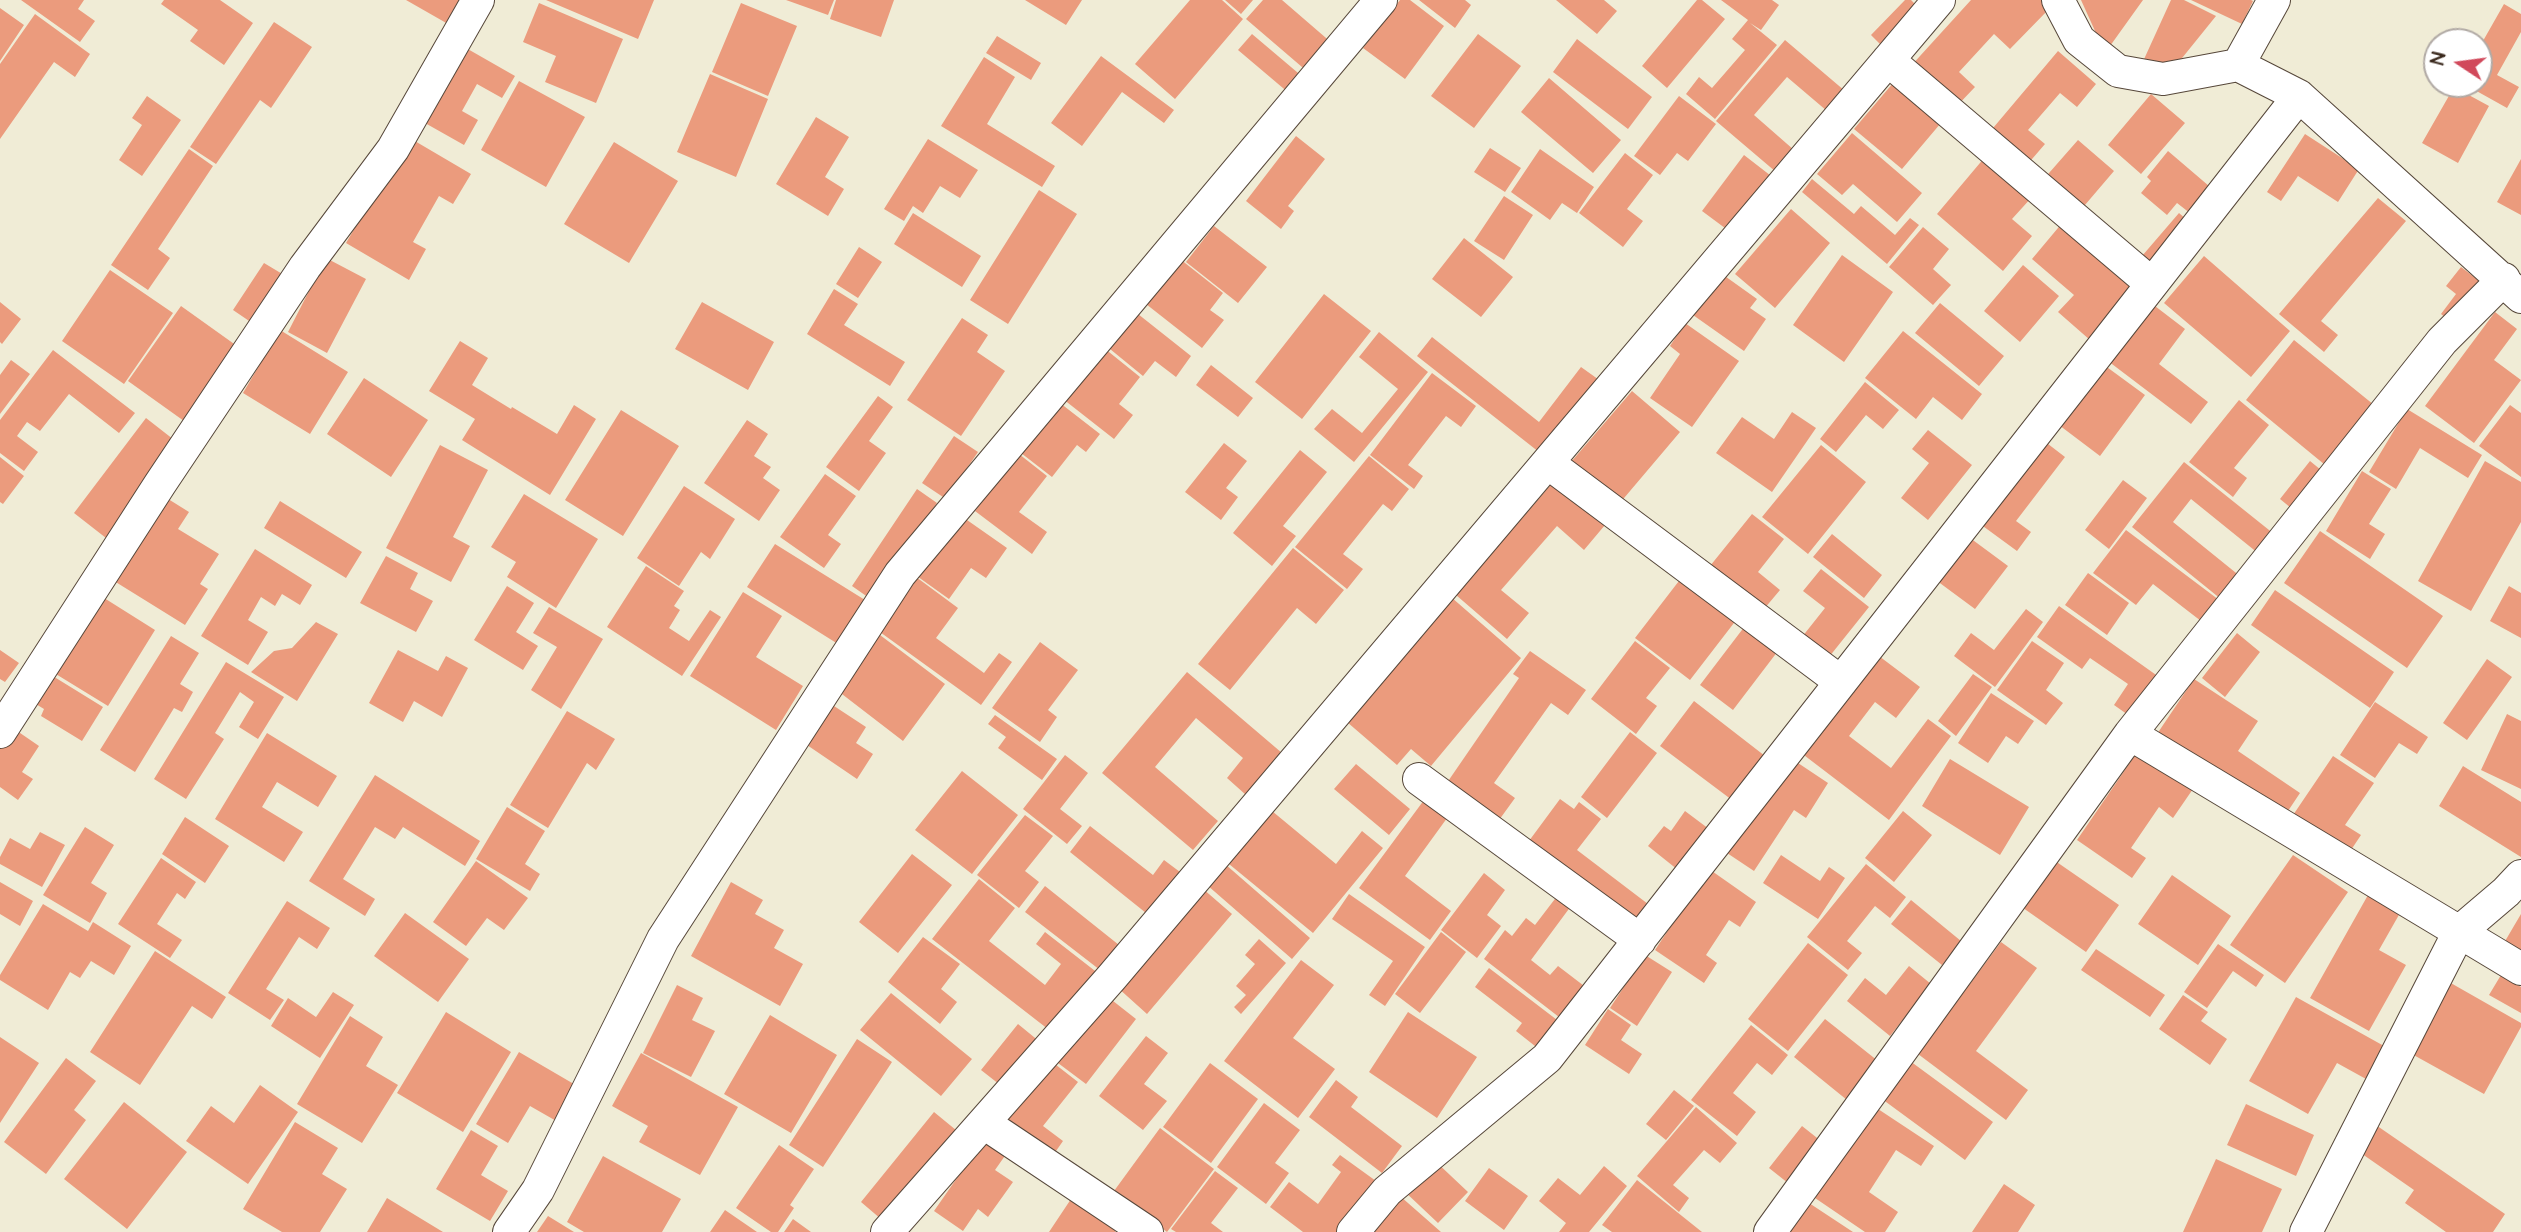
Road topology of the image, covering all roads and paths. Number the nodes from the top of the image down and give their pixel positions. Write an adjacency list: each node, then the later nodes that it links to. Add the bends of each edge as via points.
1 (478, 0): 13 (street, via 393,149 305,267)
2 (1381, 0): 21 (street, via 900,574 663,939 538,1190)
3 (1939, 0): 6 (street)
4 (2058, 0): 7 (street, via 2079,40 2118,71 2163,79)
5 (2274, 0): 7 (street)
6 (1888, 60): 9 (street); 11 (street)
7 (2238, 65): 8 (street)
8 (2299, 96): 9 (street); 10 (street)
9 (2151, 284): 12 (street)
10 (2513, 288): 14 (street, via 2442,341)
11 (1548, 463): 12 (street); 20 (street)
12 (1841, 682): 18 (street)
13 (0, 732)
14 (2130, 734): 17 (street); 25 (street)
15 (1419, 779): 18 (street)
16 (2521, 876): 17 (street)
17 (2459, 932): 19 (street); 26 (street)
18 (1640, 940): 24 (street, via 1547,1058 1387,1191)
19 (2521, 969)
20 (984, 1122): 22 (street); 23 (street)
21 (509, 1232)
22 (887, 1232)
23 (1147, 1232)
24 (1353, 1232)
25 (1770, 1232)
26 (2306, 1232)

